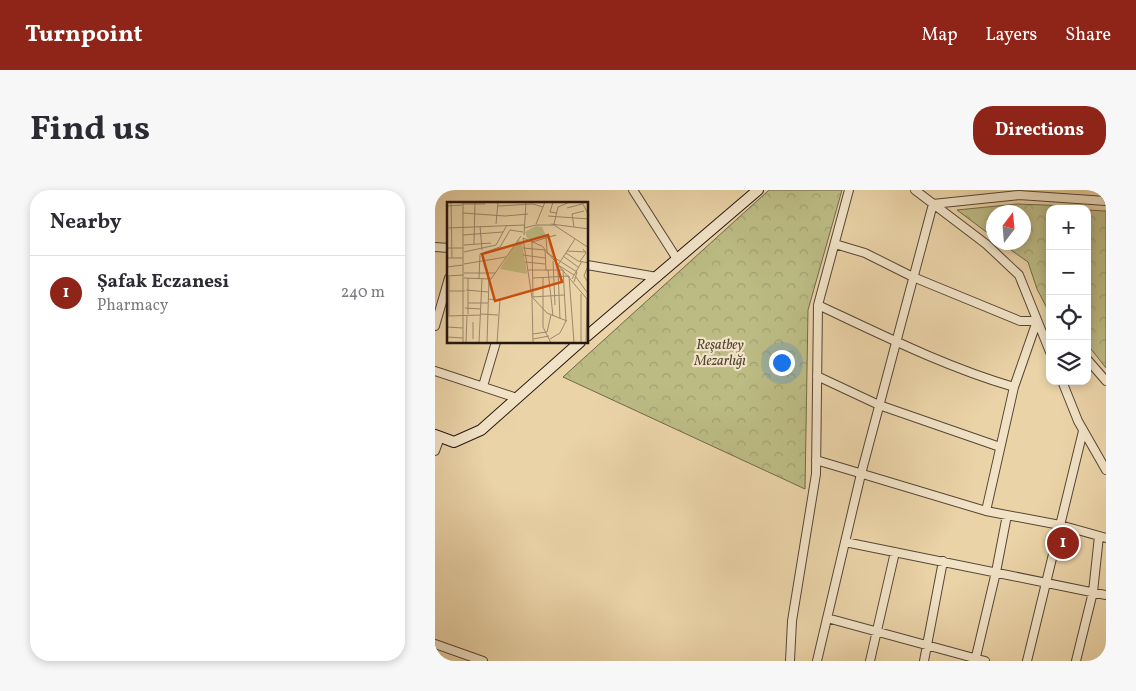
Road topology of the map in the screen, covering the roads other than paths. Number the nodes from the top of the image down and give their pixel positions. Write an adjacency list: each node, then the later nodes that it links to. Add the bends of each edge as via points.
1 (633, 190): 10 (street)
2 (758, 190): 10 (street)
3 (849, 190): 9 (street)
4 (915, 190): 7 (street)
5 (1075, 200): 6 (street); 7 (street, via 1019,195); 8 (street)
6 (1106, 201)
7 (933, 204): 13 (street); 16 (street, via 986,244 1019,275)
8 (1074, 205)
9 (835, 244): 13 (street, via 865,253); 15 (street)
10 (677, 259): 12 (street)
11 (589, 265): 12 (street)
12 (657, 276): 18 (street)
13 (913, 277): 16 (street, via 1021,321); 20 (street)
14 (447, 285): 17 (street)
15 (818, 305): 20 (street); 25 (street)
16 (1037, 321): 19 (street); 29 (street)
17 (435, 326)
18 (589, 334)
19 (1046, 340)
20 (896, 342): 29 (street); 31 (street)
21 (495, 344): 28 (street)
22 (578, 344): 30 (street)
23 (1091, 364): 26 (street)
24 (435, 371): 28 (street)
25 (817, 376): 31 (street); 36 (street)
26 (1106, 381)
27 (1064, 385): 32 (street)
28 (483, 386): 30 (street)
29 (1014, 387): 34 (street)
30 (517, 398): 33 (street, via 481,430 454,442)
31 (879, 405): 34 (street); 38 (street)
32 (1083, 431): 37 (street); 41 (street)
33 (437, 436): 35 (street)
34 (1000, 447): 39 (street)
35 (435, 450)
36 (816, 460): 38 (street); 56 (street)
37 (1106, 470)
38 (861, 474): 39 (street); 43 (street)
39 (985, 511): 40 (street)
40 (1007, 515): 41 (street); 46 (street)
41 (1060, 525): 42 (street); 47 (street)
42 (1103, 537): 48 (street)
43 (845, 542): 44 (street); 50 (street)
44 (895, 552): 45 (street); 51 (street)
45 (943, 560): 46 (street); 53 (street)
46 (996, 572): 47 (street); 54 (street)
47 (1046, 582): 48 (street); 61 (street)
48 (1093, 592): 49 (street); 62 (street)
49 (1106, 595)
50 (827, 618): 51 (street); 57 (street)
51 (876, 632): 53 (street); 58 (street)
52 (435, 644): 55 (street)
53 (928, 646): 54 (street); 59 (street)
54 (975, 659): 60 (street)
55 (483, 661)
56 (790, 661)
57 (817, 661)
58 (870, 661)
59 (925, 661)
60 (985, 661)
61 (1027, 661)
62 (1076, 661)

